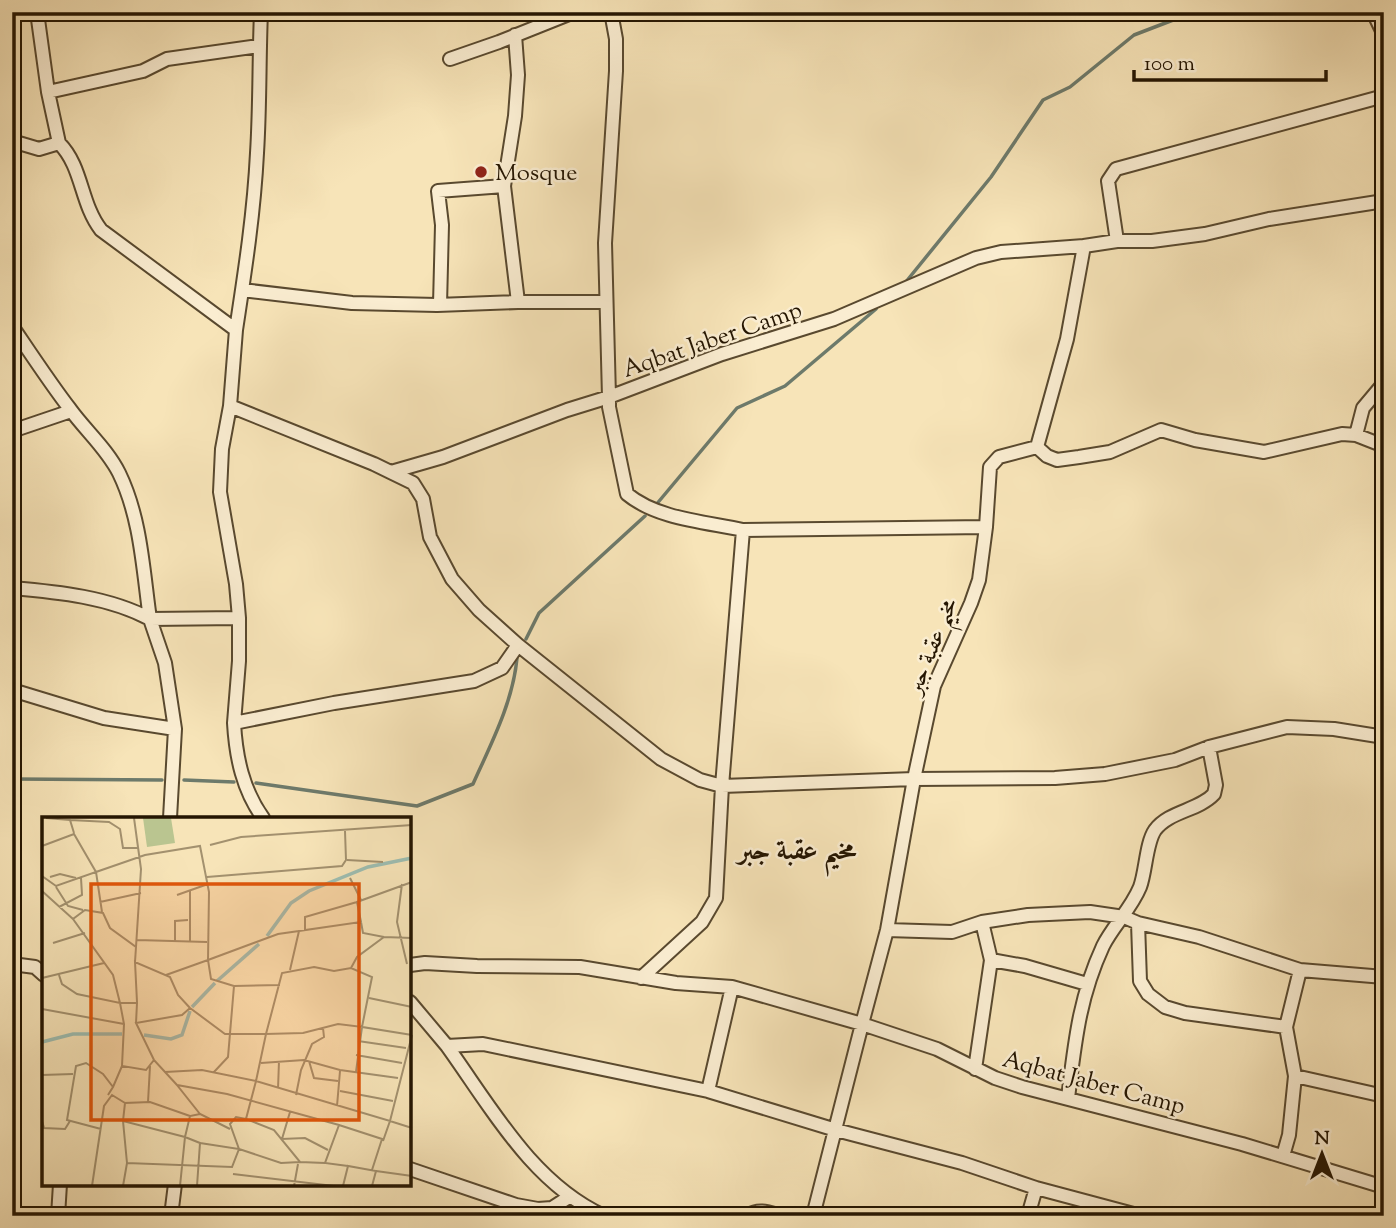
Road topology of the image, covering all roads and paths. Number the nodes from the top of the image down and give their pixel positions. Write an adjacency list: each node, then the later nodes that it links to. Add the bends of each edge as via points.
1 (37, 12): 10 (street)
2 (261, 12): 8 (street)
3 (575, 12): 6 (street)
4 (611, 12): 20 (street, via 616,71)
5 (1373, 12): 7 (street)
6 (515, 35): 9 (street); 14 (street, via 518,75)
7 (1384, 35)
8 (259, 46): 10 (street, via 167,59 143,71); 18 (street, via 258,151)
9 (450, 59)
10 (48, 92): 13 (street)
11 (1384, 96): 16 (street, via 1116,169 1108,181)
12 (12, 141): 13 (street, via 39,149)
13 (59, 144): 23 (street, via 76,166 100,230)
14 (505, 186): 19 (street); 21 (street, via 438,191)
15 (1384, 201): 16 (street, Aqbat Jaber Camp, via 1205,234)
16 (1117, 241): 17 (street, Aqbat Jaber Camp)
17 (1083, 246): 25 (street, Aqbat Jaber Camp, via 1001,251 976,258 834,319); 31 (street, via 1067,339)
18 (243, 290): 21 (street, via 352,303); 23 (street)
19 (518, 302): 20 (street); 21 (street)
20 (606, 302): 25 (street)
21 (440, 305)
22 (12, 326): 27 (street)
23 (236, 330): 26 (street)
24 (1384, 383): 29 (street, via 1363,408)
25 (610, 397): 32 (street); 36 (street, Aqbat Jaber Camp, via 627,494 668,514)
26 (230, 406): 33 (street); 38 (street, via 220,492)
27 (71, 411): 28 (street); 39 (street, via 108,455 126,489 139,537)
28 (12, 430)
29 (1356, 435): 30 (street); 31 (street, via 1342,434 1264,452 1161,430 1110,452 1057,460)
30 (1384, 446)
31 (1037, 447): 35 (street, مخيم عقبة جبر, via 999,457 990,467)
32 (432, 460): 33 (street); 34 (street)
33 (391, 472): 34 (street)
34 (418, 489): 40 (street, via 430,537 448,572 479,610)
35 (986, 527): 36 (street); 46 (street, مخيم عقبة جبر, via 979,580 934,686)
36 (743, 530): 47 (street)
37 (12, 588): 39 (street, via 87,599)
38 (239, 618): 39 (street); 42 (street)
39 (150, 619): 43 (street, via 164,663)
40 (518, 645): 42 (street, via 502,668 474,681); 47 (street, via 661,759)
41 (12, 690): 43 (street, via 104,718)
42 (234, 723): 49 (street, via 239,765)
43 (175, 729): 48 (street)
44 (1384, 737): 45 (street, via 1287,727)
45 (1209, 747): 46 (street, via 1175,760 1105,774); 52 (street, via 1214,794 1153,833 1145,874)
46 (915, 779): 47 (street); 55 (street, مخيم عقبة جبر)
47 (722, 786): 62 (street, via 712,907)
48 (170, 817)
49 (262, 817)
50 (1384, 886): 51 (street)
51 (1383, 891): 61 (street)
52 (1124, 917): 53 (street, via 1054,913); 54 (street); 63 (street, via 1105,942)
53 (982, 922): 55 (street, via 952,932); 56 (street)
54 (1138, 923): 59 (street); 67 (street, via 1140,981 1165,1007)
55 (887, 930): 66 (street, مخيم عقبة جبر)
56 (991, 960): 63 (street); 69 (street)
57 (12, 964): 60 (street, via 35,967)
58 (411, 965): 62 (street, Aqbat Jaber Camp, via 580,967)
59 (1300, 970): 61 (street); 67 (street)
60 (42, 973)
61 (1383, 977)
62 (641, 978): 64 (street, Aqbat Jaber Camp)
63 (1087, 984): 73 (street)
64 (732, 987): 66 (street, Aqbat Jaber Camp); 71 (street)
65 (411, 1003): 68 (street)
66 (862, 1024): 69 (street, Aqbat Jaber Camp, via 937,1049); 74 (street)
67 (1286, 1027): 70 (street)
68 (447, 1046): 71 (street, via 483,1044); 81 (street, via 507,1132)
69 (975, 1069): 73 (street, Aqbat Jaber Camp)
70 (1295, 1076): 72 (street); 75 (street)
71 (708, 1091): 74 (street)
72 (1384, 1096)
73 (1068, 1098): 75 (street, Aqbat Jaber Camp)
74 (836, 1130): 80 (street); 88 (street)
75 (1283, 1156): 79 (street, Aqbat Jaber Camp)
76 (411, 1169): 82 (street)
77 (60, 1186): 83 (street)
78 (175, 1186): 84 (street)
79 (1384, 1187)
80 (1036, 1188): 89 (street); 90 (street)
81 (569, 1197): 82 (street, via 552,1208); 85 (street)
82 (514, 1210)
83 (58, 1216)
84 (171, 1216)
85 (604, 1216)
86 (746, 1216): 87 (street, via 756,1211)
87 (781, 1216)
88 (813, 1216)
89 (1028, 1216)
90 (1141, 1216)

